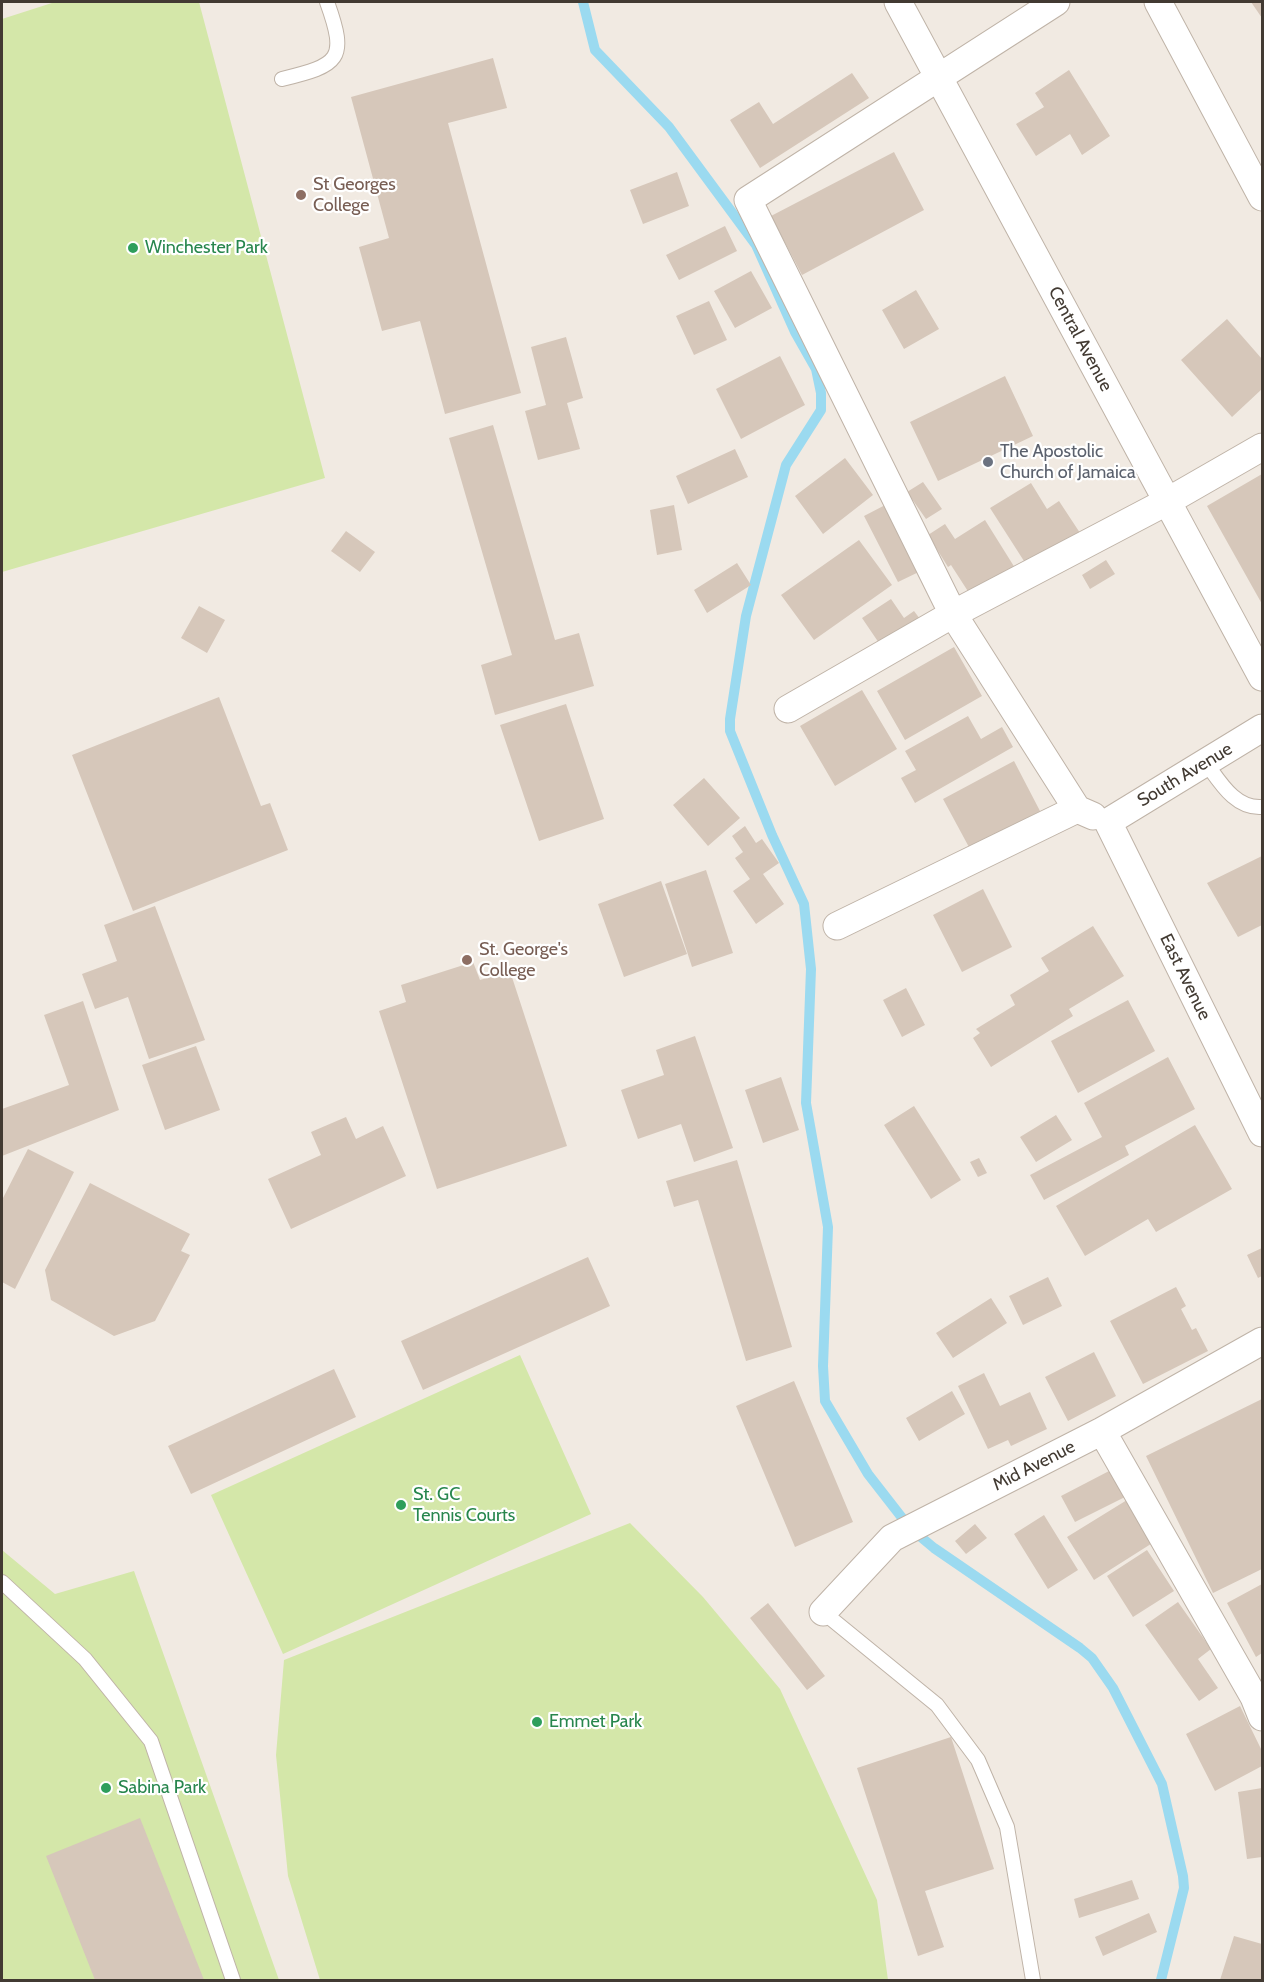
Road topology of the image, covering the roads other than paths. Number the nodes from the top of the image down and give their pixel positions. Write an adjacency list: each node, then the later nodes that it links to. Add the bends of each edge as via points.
1 (327, 2): 6 (lane, via 337,34 336,54 321,69)
2 (898, 2): 5 (street, Central Avenue)
3 (1056, 2): 5 (street)
4 (1158, 2): 7 (street)
5 (939, 77): 9 (street, Central Avenue); 10 (street, via 748,200)
6 (282, 79)
7 (1263, 197)
8 (1263, 447): 9 (street)
9 (1168, 501): 10 (street); 11 (street, Central Avenue)
10 (953, 614): 12 (street); 16 (street)
11 (1263, 677)
12 (788, 709)
13 (1263, 728): 14 (street, South Avenue)
14 (1206, 763): 15 (lane, via 1227,792 1240,802); 17 (street, South Avenue)
15 (1263, 807)
16 (1077, 809): 17 (street); 18 (street)
17 (1108, 822): 19 (street, East Avenue)
18 (837, 926)
19 (1263, 1133)
20 (1263, 1341): 21 (street, Mid Avenue)
21 (1102, 1431): 23 (street, Mid Avenue, via 892,1538); 24 (street)
22 (2, 1582): 25 (lane, via 85,1659 151,1741)
23 (823, 1612): 26 (lane, via 937,1705 978,1760 1007,1827)
24 (1263, 1717)
25 (233, 1980)
26 (1033, 1980)

